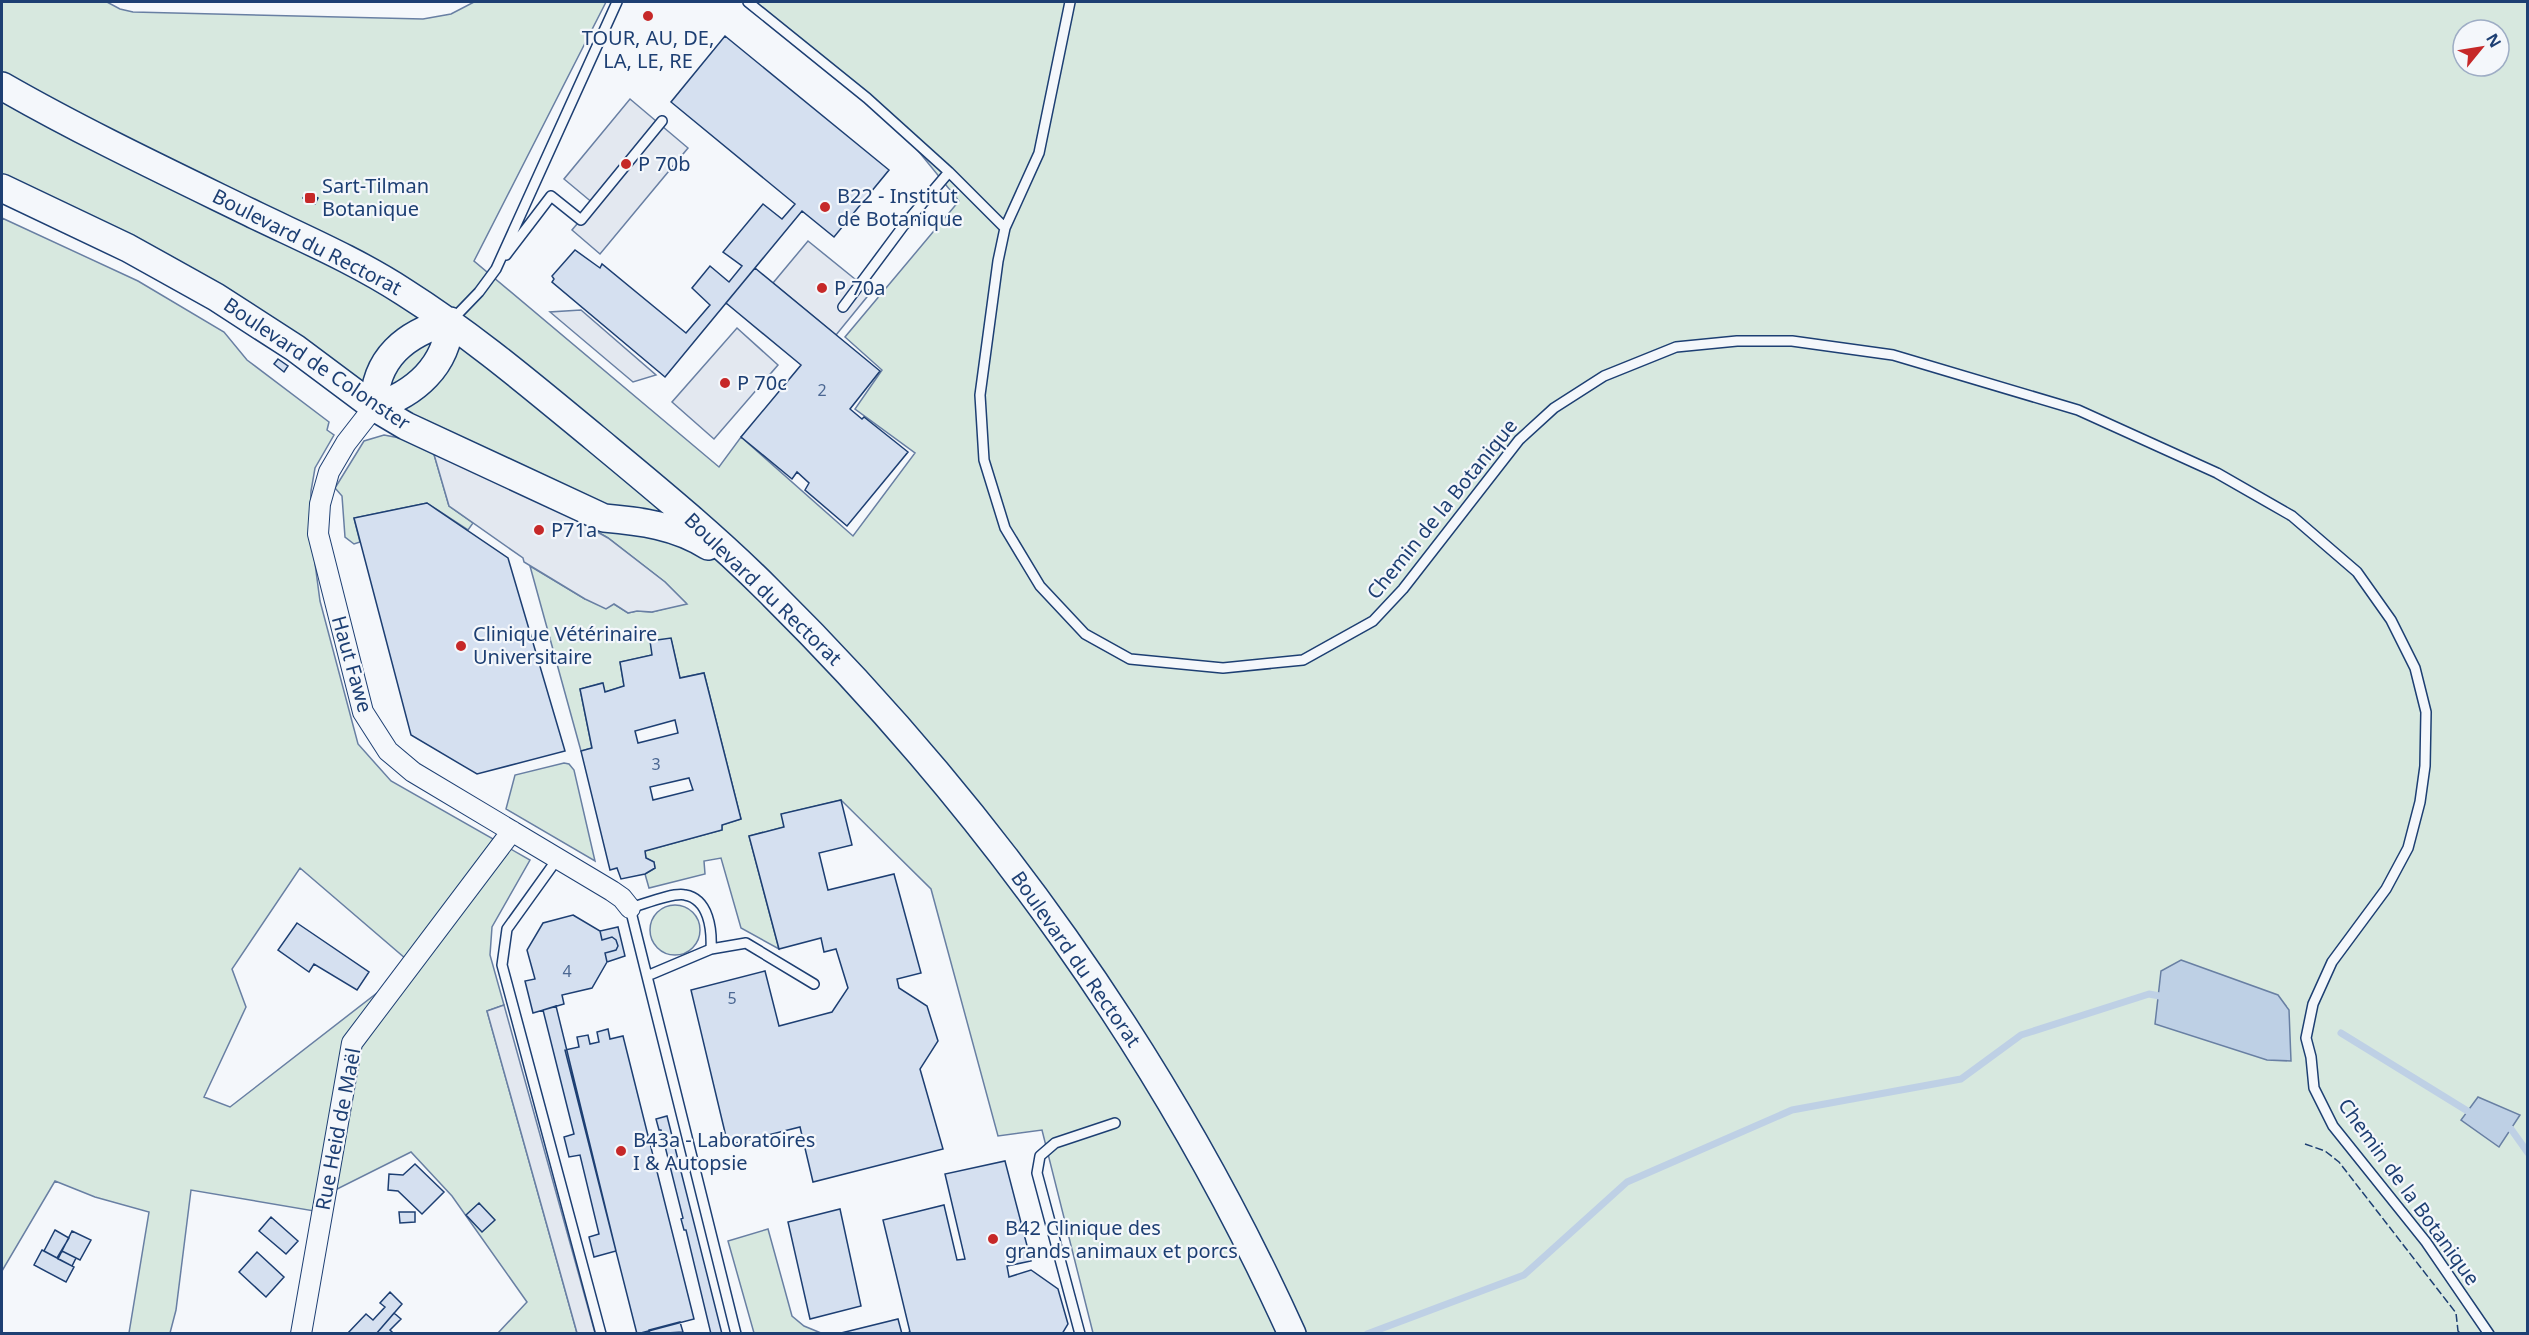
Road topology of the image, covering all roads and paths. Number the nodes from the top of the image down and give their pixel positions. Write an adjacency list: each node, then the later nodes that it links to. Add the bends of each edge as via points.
1 (617, 2): 9 (lane)
2 (748, 2): 6 (lane, via 867,98)
3 (1070, 2): 8 (lane, Chemin de la Botanique, via 1039,153)
4 (2, 86): 11 (main road, Boulevard du Rectorat, via 105,142 340,255)
5 (662, 121): 9 (lane, via 581,220 551,196)
6 (949, 172): 8 (lane); 10 (lane)
7 (2, 188): 12 (main road, Boulevard de Colonster, via 129,248 216,297 295,348)
8 (1005, 228): 26 (lane, Chemin de la Botanique, via 980,395 984,459 1005,528 1040,586 1085,634 1130,659 1223,668 1303,660 1373,621 1403,589 1519,440 1554,408 1604,376 1676,347 1792,341 1893,355 2078,410 2217,473 2292,516 2357,572 2391,620 2415,668 2426,712 2424,775 2408,848 2386,889 2332,962 2313,1004 2306,1038 2314,1088 2333,1126 2426,1242)
9 (496, 268): 11 (lane)
10 (843, 307)
11 (450, 321): 12 (main road, via 446,347 422,382); 12 (main road, via 419,332 396,351 375,383); 13 (main road, Boulevard du Rectorat, via 665,497)
12 (374, 407): 13 (main road, Boulevard de Colonster, via 604,518 695,537); 14 (street, Haut Fawe, via 329,472 318,521 363,712 378,739 400,762)
13 (765, 586): 25 (main road, Boulevard du Rectorat, via 866,691 958,796 1079,959 1204,1158)
14 (512, 831): 15 (street, Haut Fawe); 21 (street, Rue Heid de Maël, via 352,1043)
15 (558, 858): 16 (street, Haut Fawe, via 617,894); 22 (lane, via 507,929 502,965)
16 (630, 908): 17 (lane, via 683,894 697,899 712,932); 18 (lane)
17 (711, 949): 18 (lane); 19 (lane, via 746,943)
18 (647, 976): 23 (lane)
19 (814, 984)
20 (1115, 1123): 24 (lane, via 1055,1143 1040,1156 1037,1173)
21 (303, 1332)
22 (600, 1334)
23 (736, 1334)
24 (1080, 1334)
25 (1292, 1334)
26 (2489, 1334)

